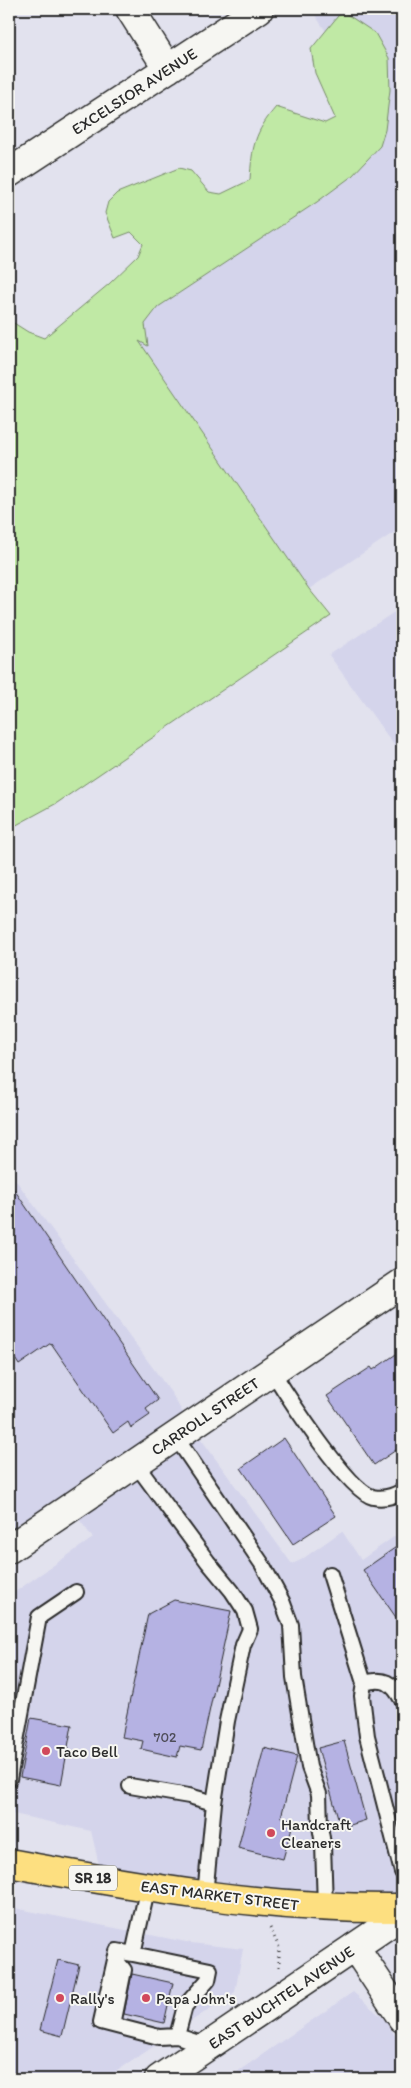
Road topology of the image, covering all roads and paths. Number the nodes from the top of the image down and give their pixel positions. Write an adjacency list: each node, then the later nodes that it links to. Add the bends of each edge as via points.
1 (130, 9): 3 (street)
2 (260, 9): 3 (street, EXCELSIOR AVENUE)
3 (168, 69): 4 (street, EXCELSIOR AVENUE)
4 (9, 174)
5 (402, 1283): 6 (street, CARROLL STREET)
6 (272, 1371): 7 (street, CARROLL STREET); 9 (lane, via 353,1483 372,1497 394,1496)
7 (175, 1436): 8 (street, CARROLL STREET); 23 (lane, via 262,1564 291,1625 294,1677 309,1767 319,1794)
8 (135, 1463): 10 (street, CARROLL STREET); 17 (lane, via 232,1591 248,1620 250,1630 243,1645)
9 (402, 1491)
10 (9, 1549)
11 (330, 1574): 13 (lane)
12 (76, 1592): 15 (lane, via 39,1617)
13 (364, 1683): 14 (lane, via 376,1679 388,1682); 19 (lane, via 362,1696 367,1736)
14 (402, 1700)
15 (9, 1779)
16 (130, 1786): 17 (lane)
17 (214, 1803): 21 (lane)
18 (9, 1863): 20 (main road, EAST MARKET STREET / SR 18)
19 (402, 1872)
20 (148, 1886): 21 (main road, EAST MARKET STREET / SR 18); 27 (lane)
21 (205, 1895): 22 (main road, EAST MARKET STREET / SR 18)
22 (245, 1900): 23 (main road, EAST MARKET STREET / SR 18); 28 (path, via 266,1920 279,1947 279,1970)
23 (325, 1908): 24 (main road, EAST MARKET STREET / SR 18)
24 (402, 1908)
25 (402, 1915): 26 (street, EAST BUCHTEL AVENUE)
26 (355, 1948): 28 (street, EAST BUCHTEL AVENUE); 29 (street)
27 (133, 1954): 30 (lane, via 210,1970 208,1980 185,2006); 30 (lane, via 117,1951 101,2022 159,2037)
28 (269, 2006): 31 (street, EAST BUCHTEL AVENUE)
29 (402, 2018)
30 (177, 2036): 31 (lane)
31 (208, 2046): 32 (street, EAST BUCHTEL AVENUE)
32 (159, 2079)

